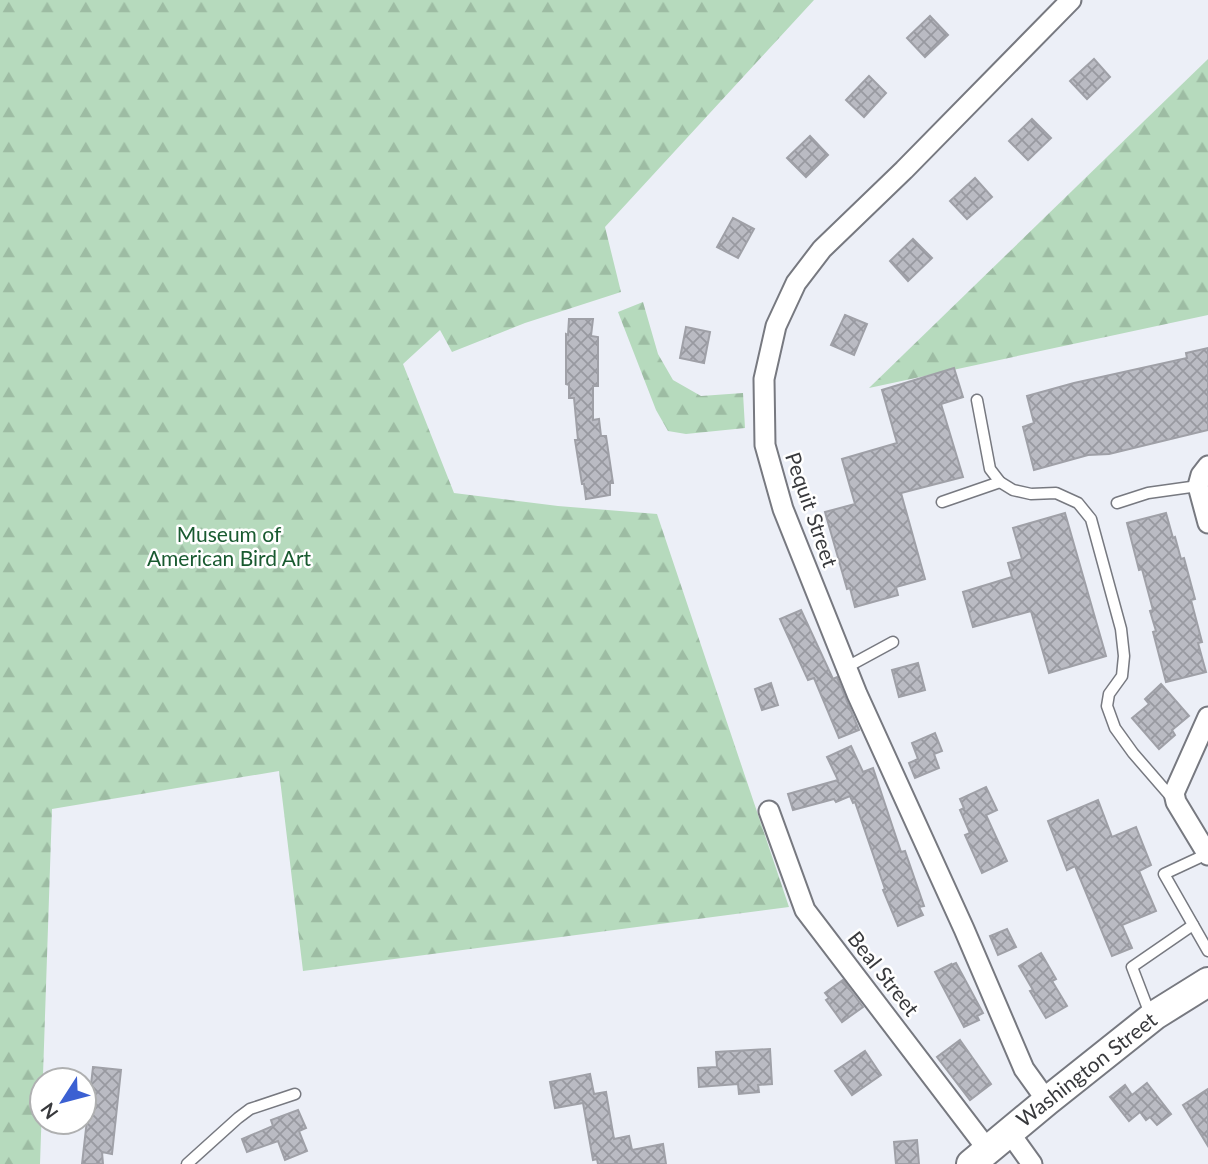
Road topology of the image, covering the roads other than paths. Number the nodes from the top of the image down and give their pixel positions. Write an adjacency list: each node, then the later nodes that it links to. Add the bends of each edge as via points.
1 (1071, 0): 10 (street, Pequit Street, via 822,249 796,284 776,326 764,379 765,445 783,509)
2 (977, 400): 4 (lane, via 990,469)
3 (1208, 466): 5 (street)
4 (1000, 482): 6 (lane); 12 (lane, via 1031,494 1056,493 1078,503 1091,519 1124,656 1122,676 1109,694 1107,706 1115,728)
5 (1198, 486): 7 (lane, via 1148,493); 8 (street)
6 (942, 502)
7 (1118, 503)
8 (1208, 523)
9 (893, 642): 10 (lane)
10 (847, 667): 20 (street, Pequit Street, via 1024,1069)
11 (1208, 717): 12 (street, via 1174,793)
12 (1176, 802): 14 (street)
13 (769, 811): 21 (street, Beal Street, via 805,910)
14 (1208, 854): 15 (lane, via 1164,874)
15 (1193, 925): 16 (lane); 18 (lane, via 1132,967)
16 (1208, 951)
17 (1205, 991): 18 (main road, Washington Street)
18 (1152, 1018): 20 (main road, Washington Street)
19 (295, 1094): 22 (lane, via 250,1109)
20 (1047, 1101): 21 (main road, Washington Street)
21 (989, 1148): 23 (street, Beal Street)
22 (187, 1164)
23 (1032, 1164)

